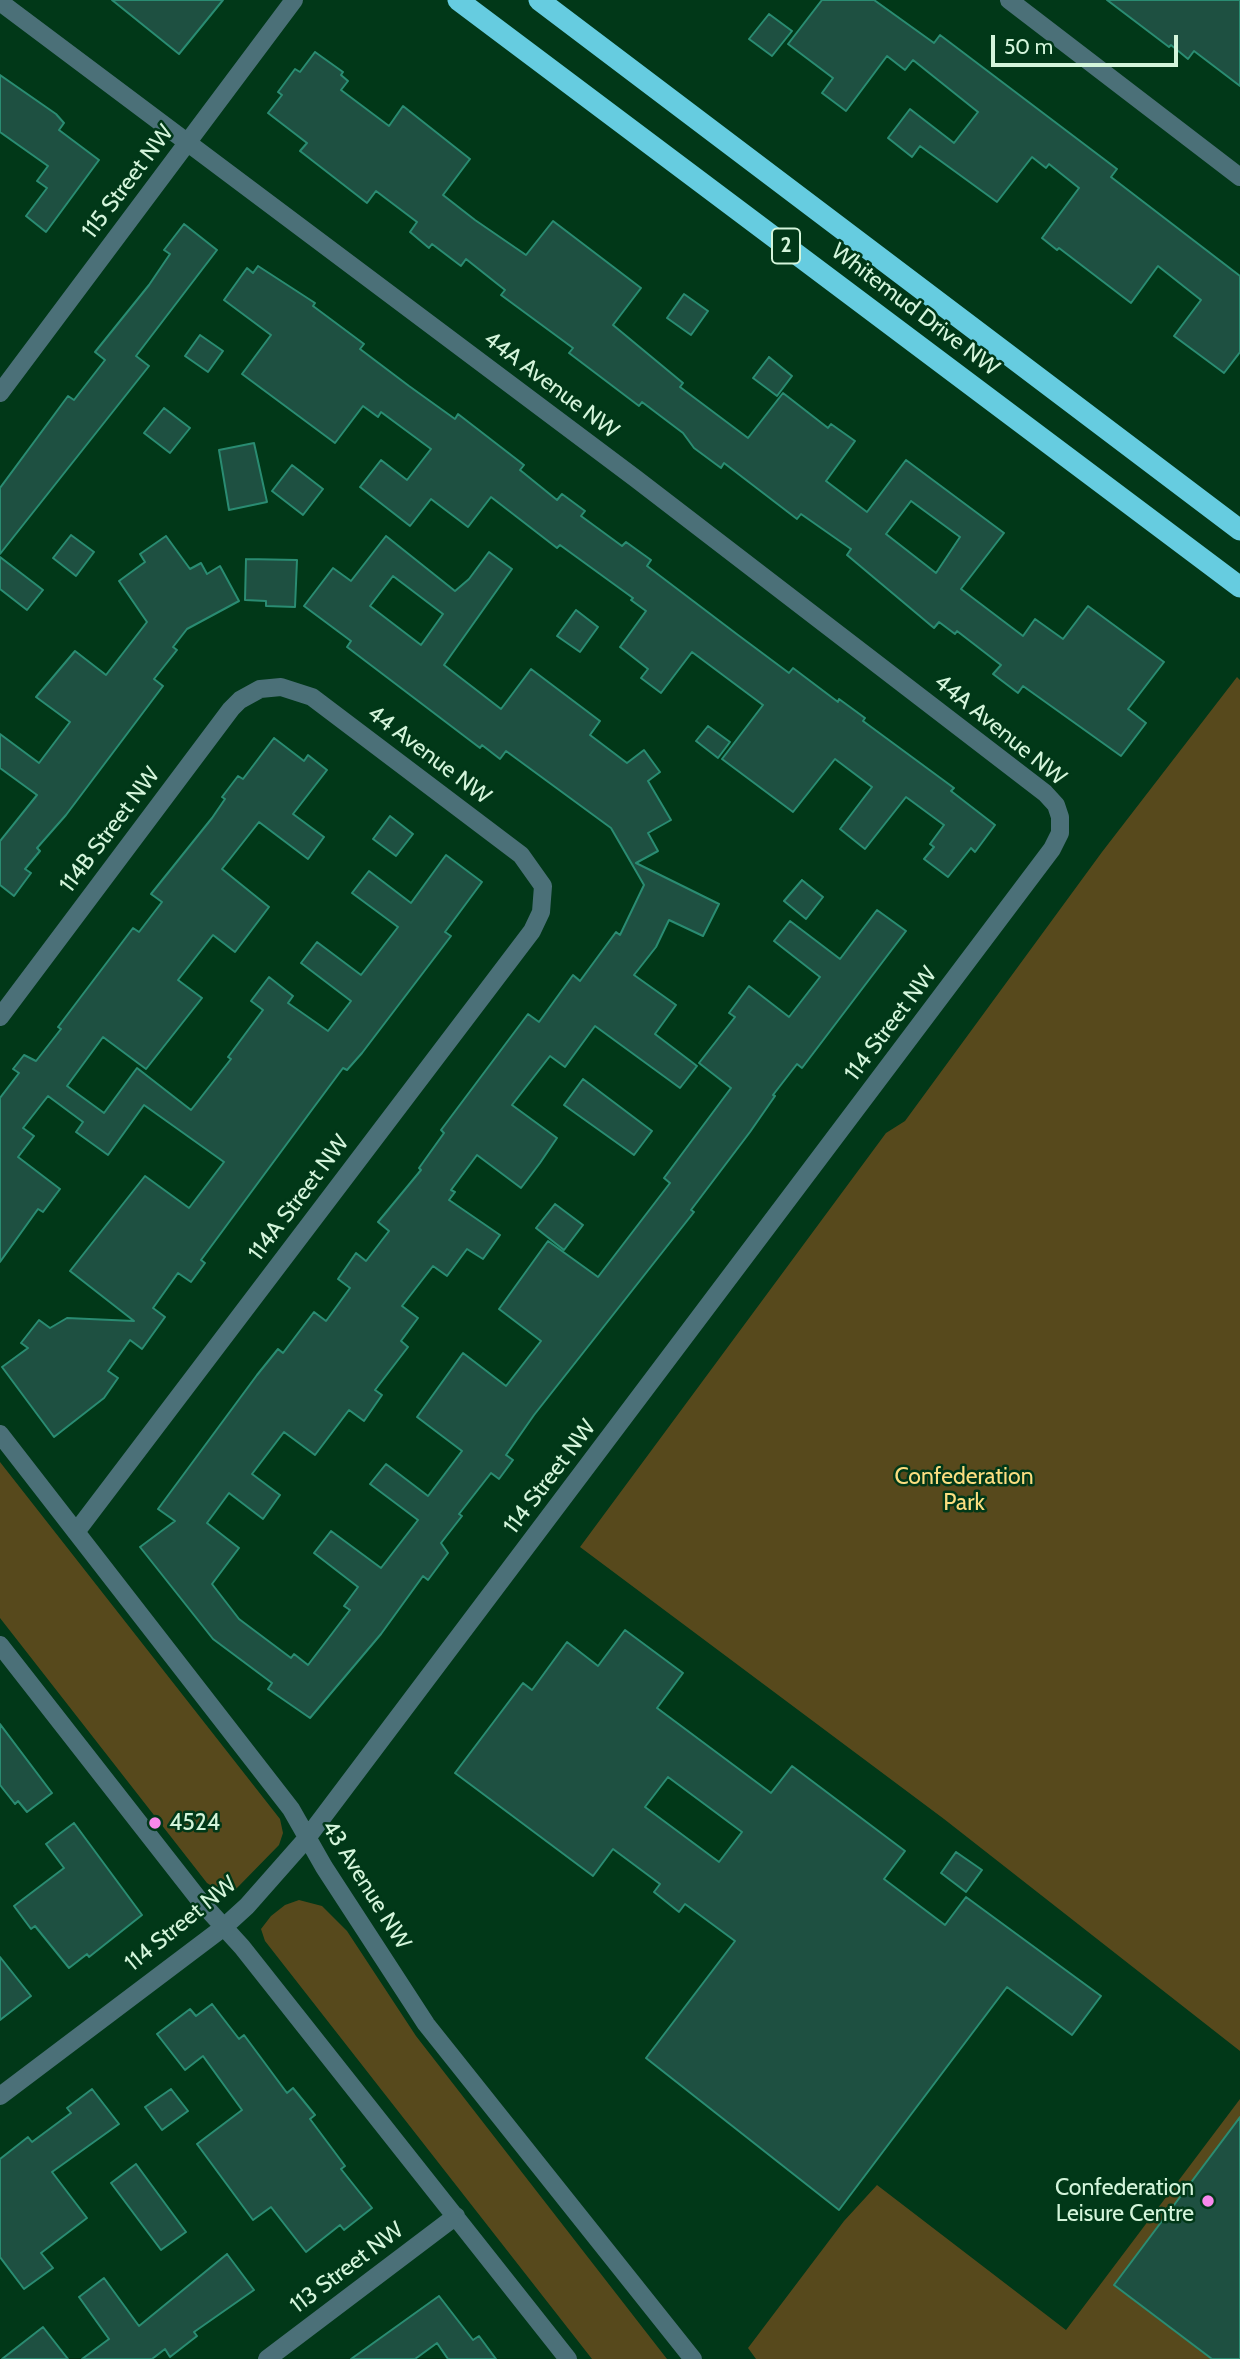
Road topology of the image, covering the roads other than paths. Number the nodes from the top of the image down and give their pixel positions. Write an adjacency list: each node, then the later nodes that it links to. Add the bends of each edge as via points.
1 (294, 0): 6 (street, 115 Street NW)
2 (458, 0): 10 (highway, Whitemud Drive NW / 2)
3 (539, 0): 9 (highway, Whitemud Drive NW / 2)
4 (1009, 0): 7 (street)
5 (0, 2): 6 (street, 44A Avenue NW)
6 (188, 142): 8 (street, 115 Street NW); 12 (street, 44A Avenue NW, via 1034,784 1056,805)
7 (1240, 177)
8 (0, 393)
9 (1240, 530)
10 (1240, 587)
11 (270, 686): 13 (street, 44 Avenue NW, via 292,688 312,697 521,855); 14 (street, 114B Street NW, via 250,693 232,709)
12 (1060, 817): 18 (street, 114 Street NW, via 1060,833 1052,849)
13 (543, 886): 16 (street, 114A Street NW, via 541,912 532,931)
14 (0, 1017)
15 (0, 1434): 16 (street, 43 Avenue NW)
16 (76, 1532): 18 (street, 43 Avenue NW, via 291,1809)
17 (0, 1645): 19 (street)
18 (307, 1838): 19 (street, 114 Street NW); 24 (street, 43 Avenue NW, via 426,2024)
19 (224, 1927): 20 (street, 114 Street NW); 21 (street)
20 (0, 2096)
21 (456, 2216): 22 (street, 113 Street NW); 23 (street)
22 (267, 2359)
23 (568, 2359)
24 (693, 2359)

